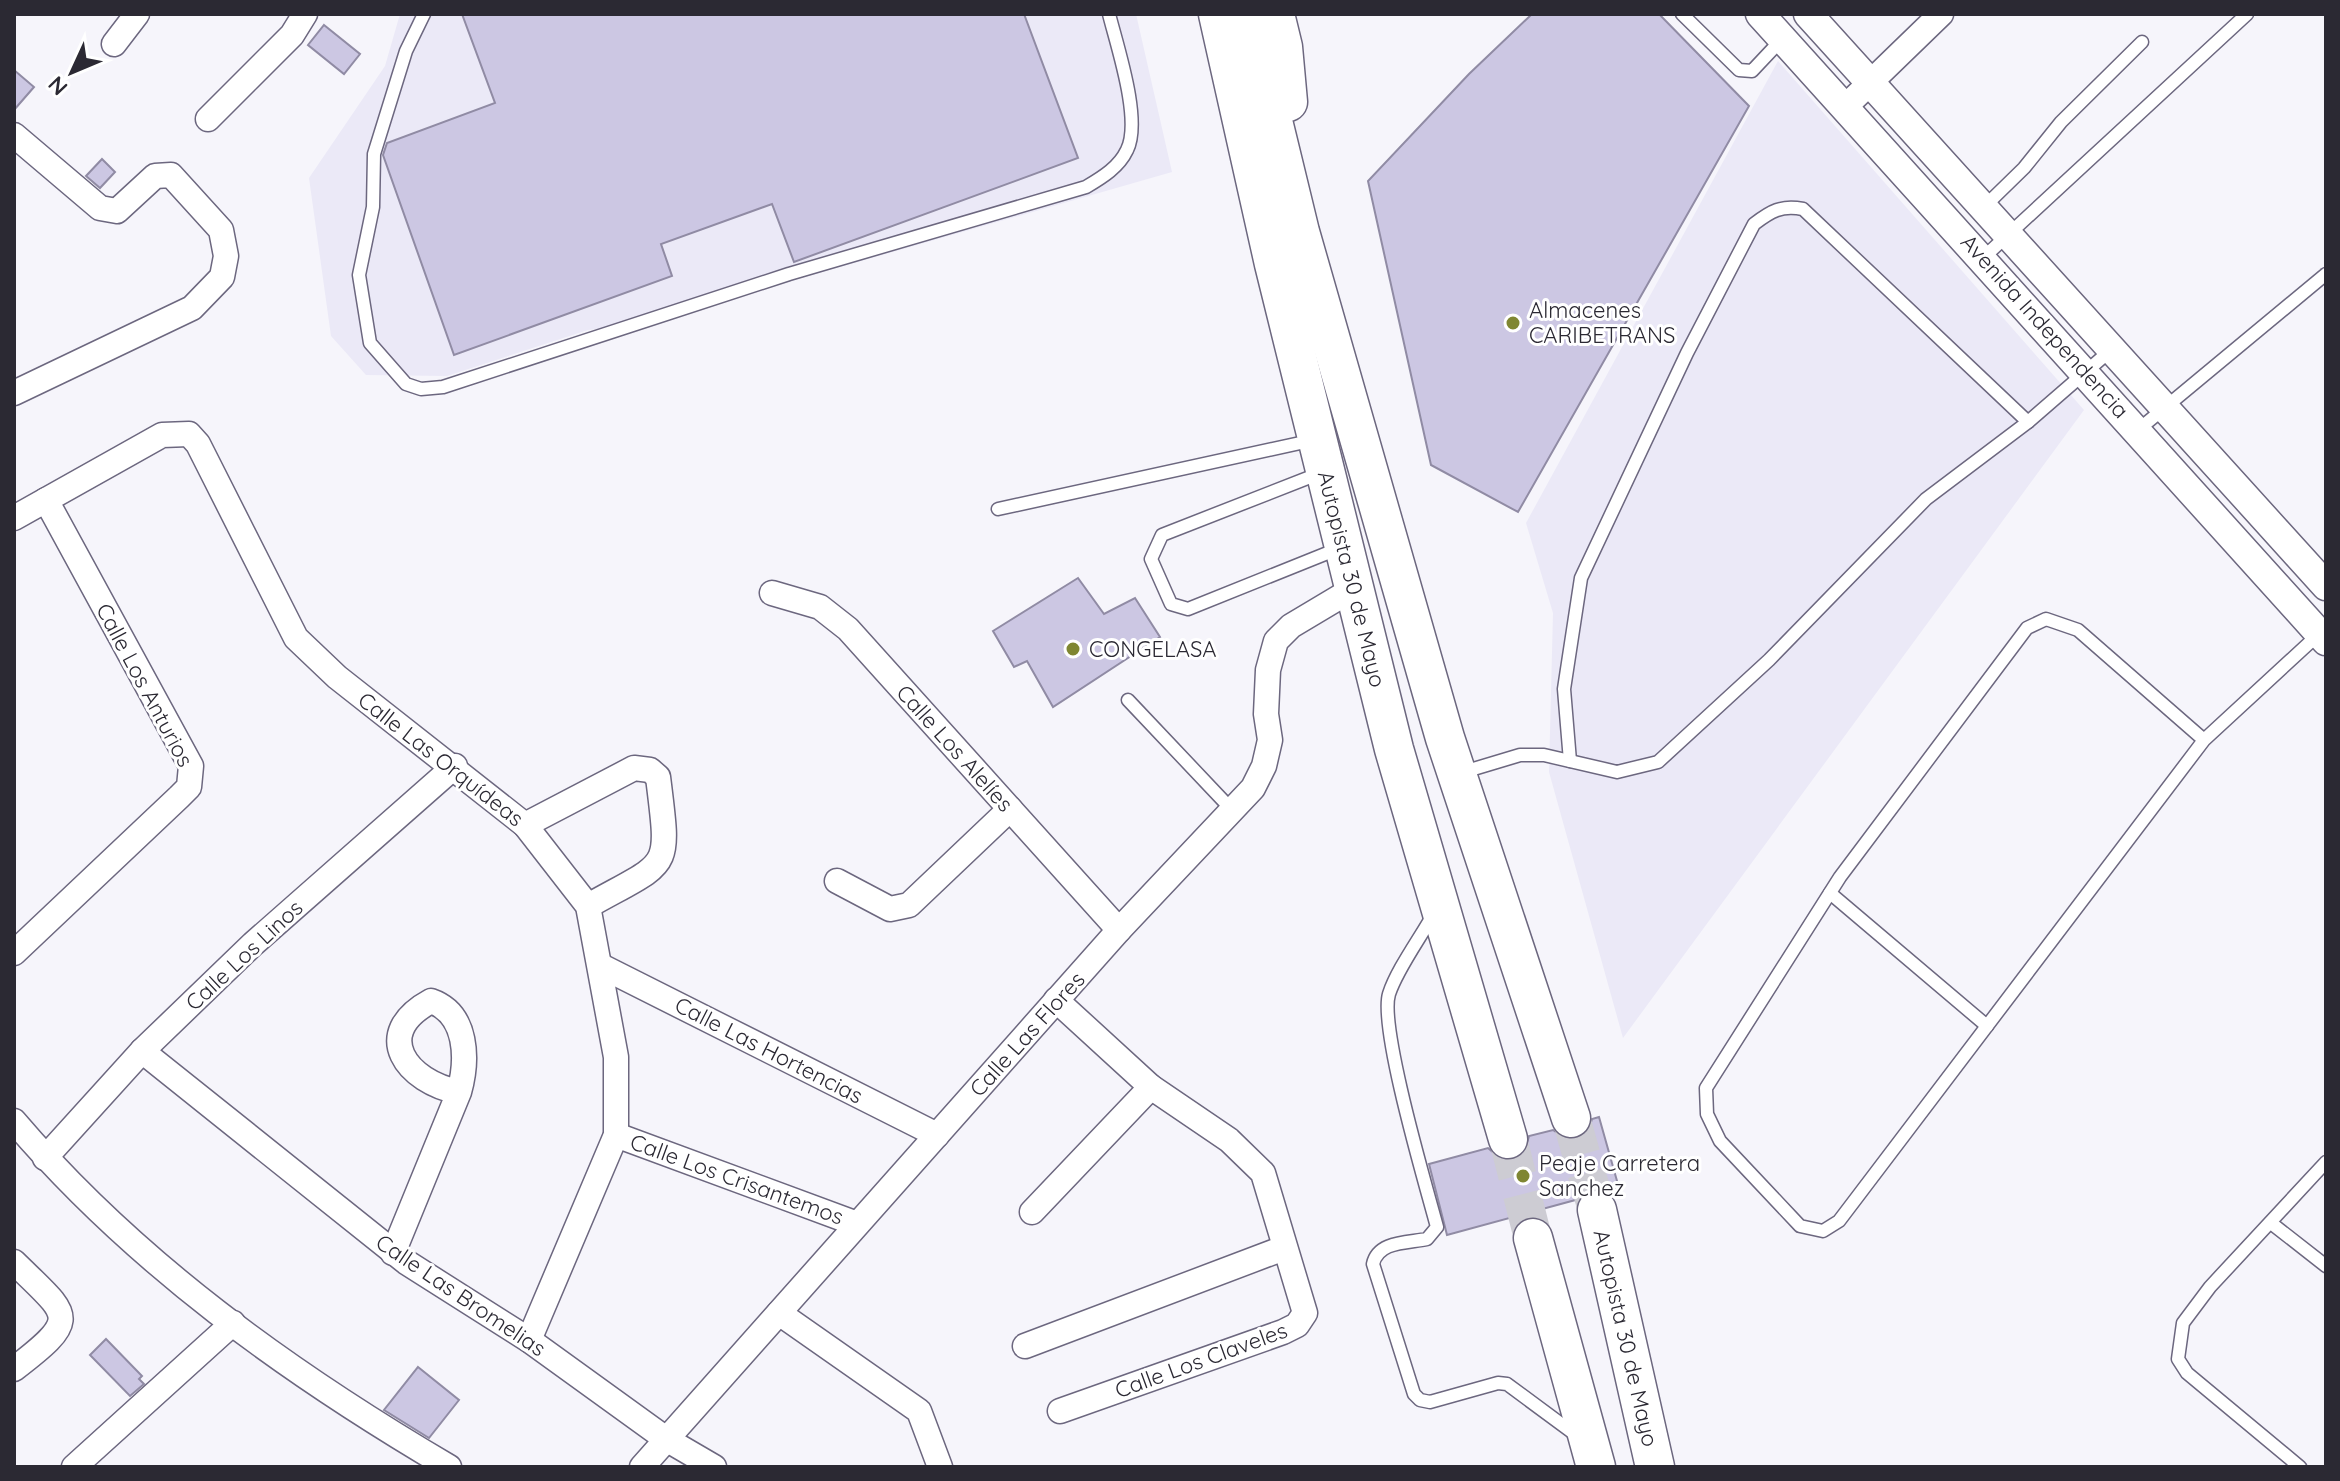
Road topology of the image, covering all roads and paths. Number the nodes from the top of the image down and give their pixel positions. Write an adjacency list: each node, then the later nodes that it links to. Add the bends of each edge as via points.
1 (137, 14): 13 (street)
2 (305, 14): 16 (street, via 292,35)
3 (424, 14): 4 (lane, via 406,51 374,154 373,207 359,275 370,343 406,384 421,389 443,387 789,274 1086,187 1119,164 1129,146 1131,112)
4 (1109, 14)
5 (1682, 14): 11 (lane, via 1739,70 1752,71)
6 (1760, 14): 11 (street, Avenida Independencia)
7 (1808, 14): 14 (street, Avenida Independencia)
8 (1941, 14): 14 (street)
9 (2247, 14): 19 (lane)
10 (1248, 22): 28 (highway, Autopista 30 de Mayo, via 1274,264); 38 (highway, Autopista 30 de Mayo, via 1300,232)
11 (1783, 38): 15 (street, Avenida Independencia)
12 (2142, 42): 18 (lane)
13 (114, 44)
14 (1870, 83): 15 (street); 18 (street, Avenida Independencia)
15 (1846, 106): 20 (street, Avenida Independencia)
16 (208, 119)
17 (14, 135): 24 (street, via 100,208 117,211 155,176 171,175 221,230 226,256 222,277 192,308)
18 (1984, 207): 19 (street, Avenida Independencia)
19 (2008, 233): 20 (lane); 22 (street, Avenida Independencia)
20 (1983, 258): 23 (street, Avenida Independencia)
21 (2326, 274): 25 (lane)
22 (2112, 349): 23 (lane); 25 (street, Avenida Independencia)
23 (2086, 373): 26 (lane); 27 (street, Avenida Independencia)
24 (15, 392)
25 (2165, 408): 27 (lane); 33 (street, Avenida Independencia)
26 (2028, 422): 41 (lane, via 1926,499 1769,660 1658,762 1617,772); 41 (lane, via 1803,209 1772,210 1754,224 1707,314 1581,578 1564,689)
27 (2138, 430): 36 (street, Avenida Independencia)
28 (1321, 456): 30 (lane); 32 (highway, Autopista 30 de Mayo); 32 (lane, via 1162,535 1151,559 1171,604 1188,609)
29 (46, 500): 31 (street, Calle Las Orquídeas); 42 (street, Calle Las Orquídeas, via 162,435 189,434 296,638 337,677); 52 (street, Calle Los Anturios, via 191,766 192,777 179,797)
30 (998, 509)
31 (14, 518)
32 (1343, 547): 34 (highway, Autopista 30 de Mayo)
33 (2326, 586)
34 (1353, 589): 40 (highway, Autopista 30 de Mayo); 45 (street, Calle Las Flores, via 1291,626 1276,641 1268,670 1270,740 1264,766)
35 (772, 593): 44 (street, Calle Los Alelíes, via 820,607 848,629)
36 (2324, 635): 39 (lane)
37 (1128, 700): 45 (lane)
38 (1445, 738): 40 (highway); 43 (highway, Autopista 30 de Mayo)
39 (2204, 740): 48 (lane, via 2078,630 2046,619 2027,628); 55 (lane)
40 (1394, 749): 49 (highway, Autopista 30 de Mayo)
41 (1570, 761): 43 (lane, via 1520,755)
42 (455, 766): 46 (street, Calle Las Orquídeas); 56 (street, Calle Los Linos, via 253,944)
43 (1457, 774): 59 (highway, Autopista 30 de Mayo)
44 (1010, 809): 47 (street, via 909,905 890,909); 51 (street, Calle Los Alelíes)
45 (1233, 811): 51 (street, Calle Las Flores)
46 (525, 825): 50 (street, Calle Las Orquídeas); 50 (street, via 634,768 658,777 664,857 656,868)
47 (837, 881)
48 (1830, 893): 55 (lane); 55 (lane, via 1706,1088 1707,1114 1720,1141 1800,1226 1823,1231 1839,1221)
49 (1441, 900): 63 (highway, Autopista 30 de Mayo); 82 (lane, via 1389,994 1388,1014 1437,1227 1427,1239 1382,1248 1373,1264 1420,1400 1507,1384)
50 (588, 906): 53 (street, Calle Las Orquídeas)
51 (1119, 930): 54 (street, Calle Las Flores)
52 (14, 953)
53 (601, 966): 61 (street, Calle Las Orquídeas, via 616,1057); 62 (street, Calle Las Hortencias)
54 (1056, 1000): 57 (street, Calle Los Claveles); 62 (street, Calle Las Flores)
55 (1987, 1026)
56 (142, 1051): 64 (street, Calle Los Linos); 72 (street, Calle Las Bromelias)
57 (1151, 1087): 67 (street); 71 (street, Calle Los Claveles, via 1229,1140 1263,1173)
58 (459, 1092): 72 (street)
59 (1571, 1118)
60 (14, 1121): 64 (street)
61 (616, 1135): 69 (street, Calle Los Crisantemos); 77 (street, Calle Las Orquídeas)
62 (937, 1135): 69 (street, Calle Las Flores)
63 (1508, 1139)
64 (45, 1158): 76 (street, via 161,1269)
65 (2326, 1162): 68 (lane)
66 (1597, 1210): 88 (highway, Autopista 30 de Mayo)
67 (1032, 1212)
68 (2271, 1223): 74 (lane); 89 (lane, via 2183,1323 2178,1359 2187,1373)
69 (857, 1224): 75 (street, Calle Las Flores)
70 (1533, 1238): 82 (highway)
71 (1284, 1248): 78 (street); 80 (street, Calle Los Claveles, via 1305,1313 1297,1325)
72 (393, 1253): 77 (street, Calle Las Bromelias)
73 (14, 1262): 79 (street, via 57,1305 60,1322 53,1339)
74 (2326, 1266)
75 (779, 1313): 81 (street, Calle Las Flores); 87 (street, via 919,1411)
76 (233, 1323): 83 (street); 84 (street, via 354,1411)
77 (529, 1340): 81 (street, Calle Las Bromelias)
78 (1025, 1346)
79 (14, 1369)
80 (1060, 1411)
81 (666, 1439): 85 (street, Calle Las Flores); 86 (street, Calle Las Bromelias)
82 (1594, 1456)
83 (74, 1467)
84 (449, 1467)
85 (642, 1467)
86 (714, 1467)
87 (940, 1467)
88 (1655, 1467)
89 (2300, 1467)

